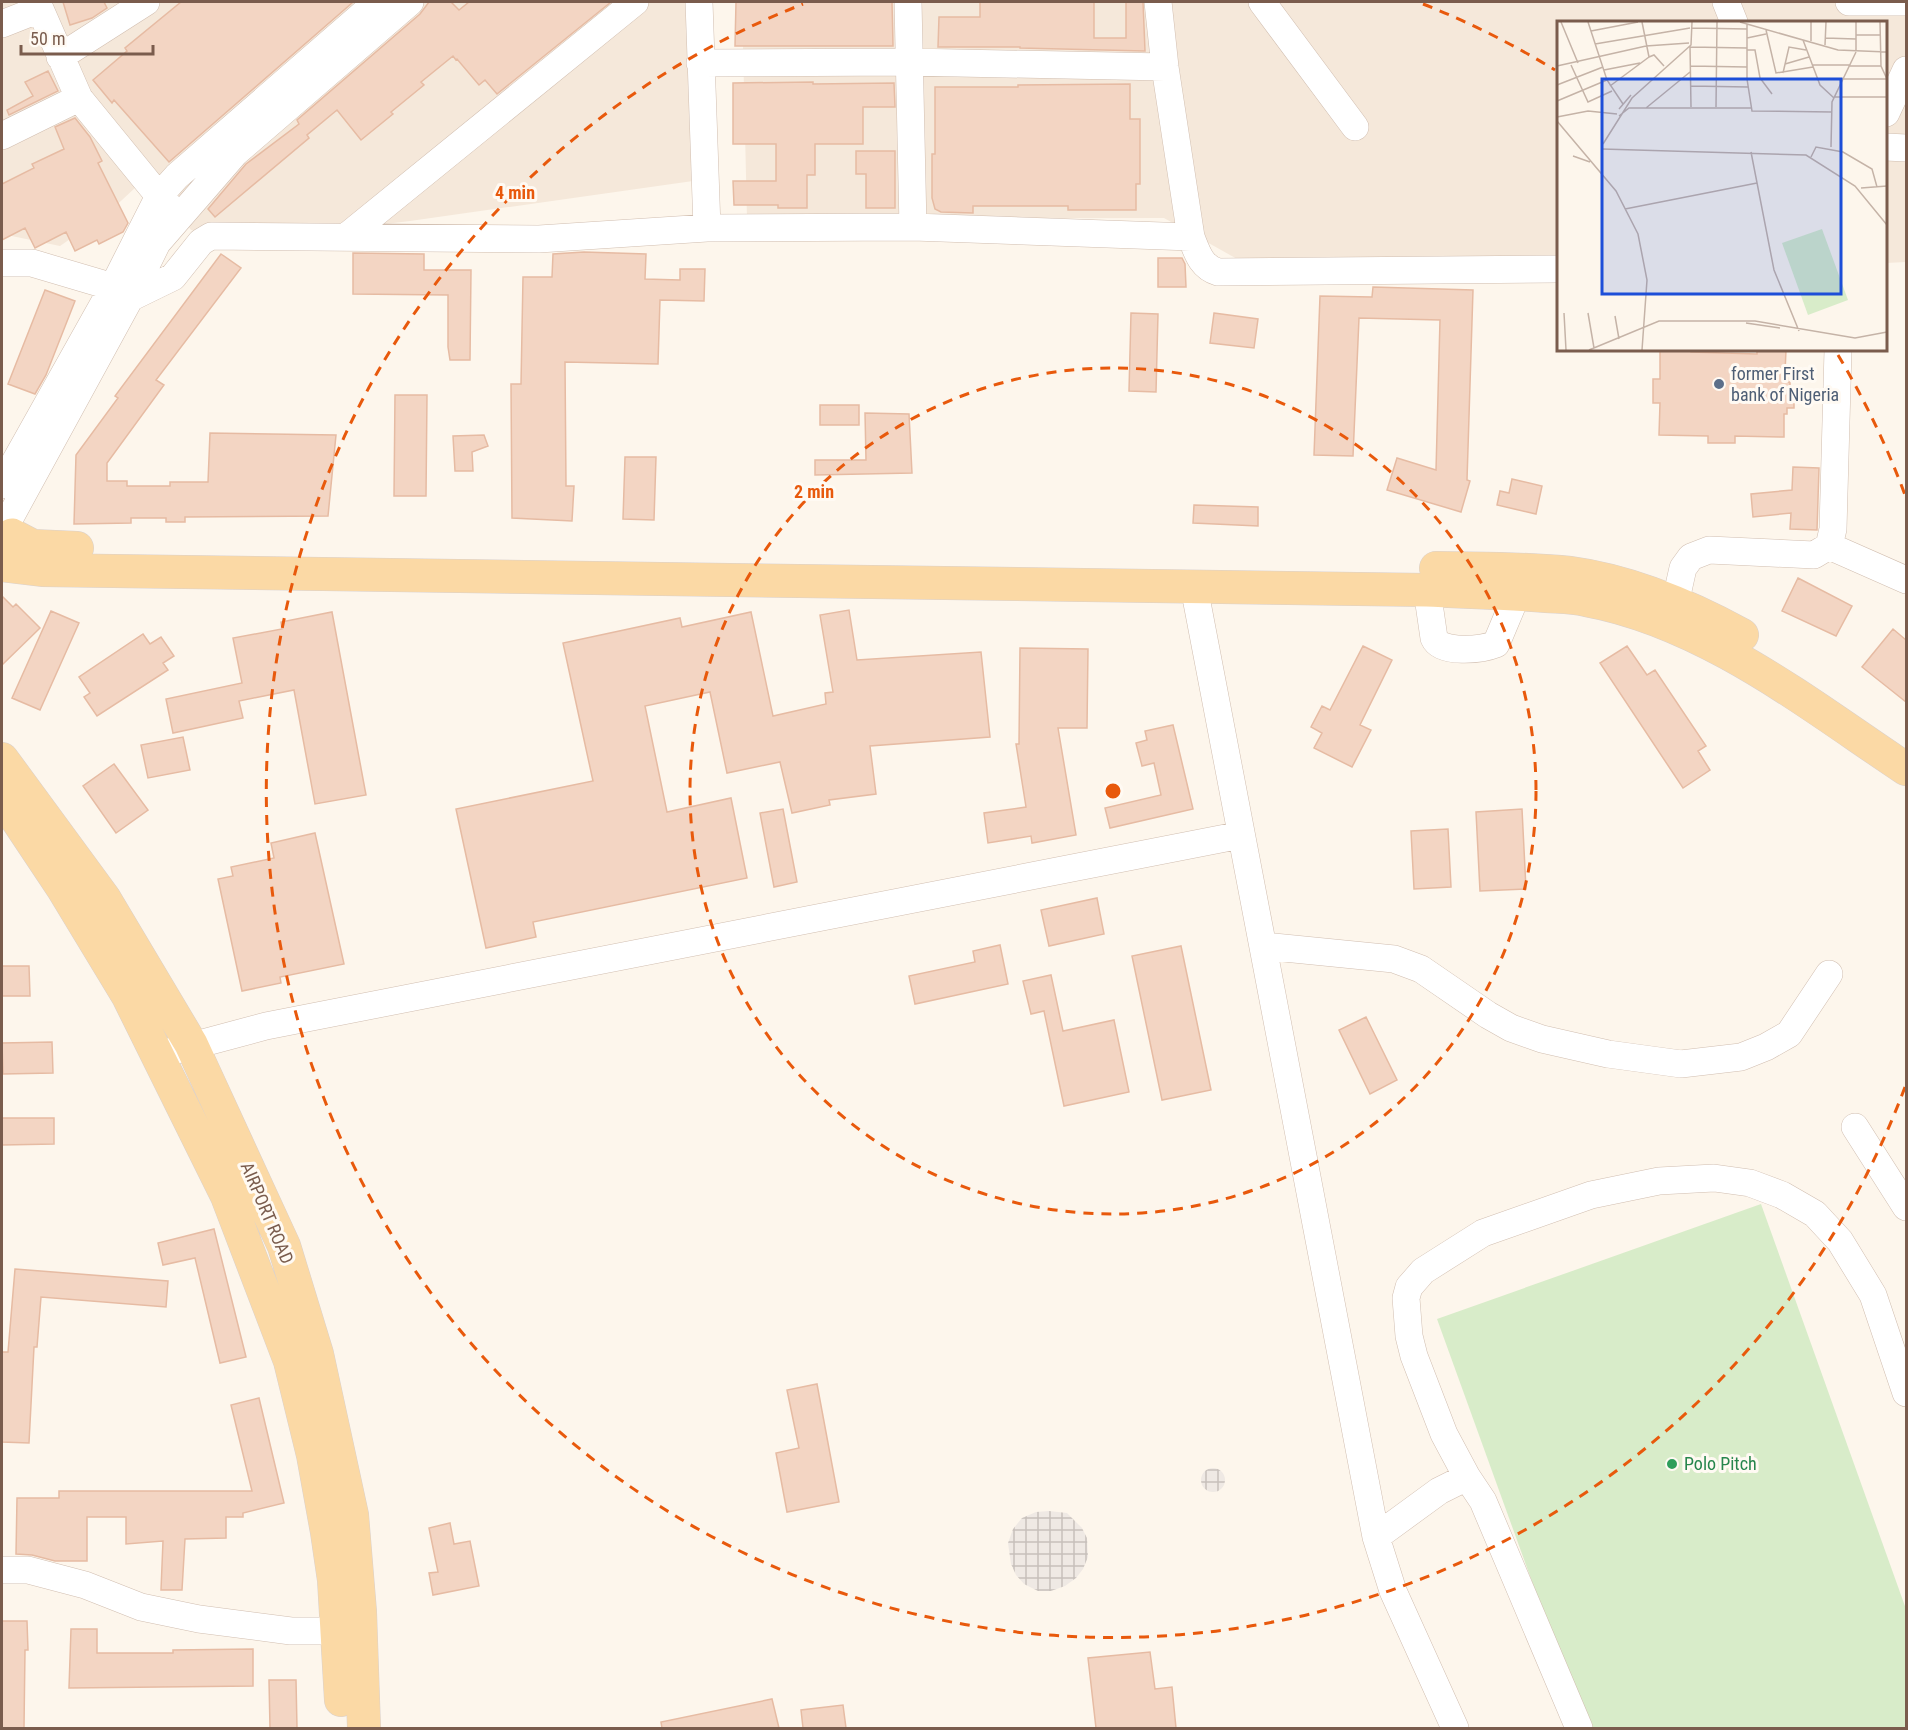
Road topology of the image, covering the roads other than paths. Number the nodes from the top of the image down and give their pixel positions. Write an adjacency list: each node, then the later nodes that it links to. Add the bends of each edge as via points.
1 (146, 2): 15 (street)
2 (377, 2): 26 (street)
3 (410, 2): 27 (street, via 235,153)
4 (635, 2): 30 (street)
5 (699, 2): 17 (street)
6 (908, 2): 16 (street)
7 (1158, 2): 18 (street)
8 (1262, 2): 22 (street)
9 (1726, 2): 13 (street)
10 (1849, 2): 11 (street)
11 (1906, 2)
12 (38, 5): 14 (street); 15 (street)
13 (1734, 21)
14 (2, 24)
15 (60, 57): 20 (street)
16 (909, 62): 17 (street); 18 (street); 28 (street)
17 (700, 63): 29 (street)
18 (1165, 66): 31 (street)
19 (1906, 70): 21 (street)
20 (79, 98): 23 (street); 26 (street)
21 (1887, 111)
22 (1355, 127)
23 (2, 136)
24 (1887, 147): 25 (street)
25 (1906, 148)
26 (159, 196): 27 (street); 34 (street)
27 (180, 217): 34 (street)
28 (913, 227): 29 (street); 31 (street)
29 (707, 228): 30 (street, via 539,239)
30 (347, 236): 34 (street, via 211,236 201,242 173,277)
31 (1191, 237): 33 (street, via 1202,262 1209,270 1218,272)
32 (2, 262): 34 (street, via 32,263)
33 (1557, 269)
34 (121, 292): 36 (street); 37 (street)
35 (1838, 351): 38 (street, via 1833,529)
36 (2, 485)
37 (4, 542): 40 (main road, via 42,570); 43 (main road, via 56,548 1529,570 1617,582)
38 (1829, 546): 39 (street); 43 (street, via 1814,555 1709,550 1691,557 1683,568)
39 (1906, 580)
40 (1194, 587): 41 (main road); 48 (street)
41 (1427, 590): 42 (main road); 42 (street, via 1434,638 1442,647 1484,649 1496,644)
42 (1516, 594): 43 (main road, via 1585,600)
43 (1673, 615): 44 (main road, via 1740,634); 46 (main road)
44 (1906, 743)
45 (2, 759): 51 (main road, AIRPORT ROAD, via 104,898)
46 (1906, 769)
47 (2, 797): 52 (main road, AIRPORT ROAD, via 128,996)
48 (1241, 835): 49 (street); 51 (street, via 266,1026)
49 (1264, 946): 50 (street, via 1394,959 1421,969 1511,1028 1608,1054 1681,1064 1741,1057 1789,1034); 58 (street)
50 (1829, 975)
51 (191, 1044): 52 (street); 55 (main road, AIRPORT ROAD, via 284,1246)
52 (158, 1055): 55 (main road, AIRPORT ROAD)
53 (1855, 1127): 54 (street)
54 (1906, 1208)
55 (304, 1358): 60 (main road, AIRPORT ROAD, via 315,1466 334,1580); 62 (main road, AIRPORT ROAD, via 352,1515)
56 (1906, 1393): 57 (street, via 1873,1295 1840,1241 1815,1214 1750,1183 1714,1178 1659,1181 1591,1195 1483,1233 1423,1271 1408,1287 1409,1336 1414,1356 1444,1434)
57 (1467, 1477): 58 (street, via 1439,1491); 64 (street, via 1483,1501)
58 (1376, 1538): 63 (street, via 1393,1591)
59 (2, 1570): 60 (street, via 28,1570 141,1607 199,1619 291,1631)
60 (337, 1630): 61 (main road, AIRPORT ROAD)
61 (341, 1728)
62 (364, 1728)
63 (1455, 1728)
64 (1578, 1728)

